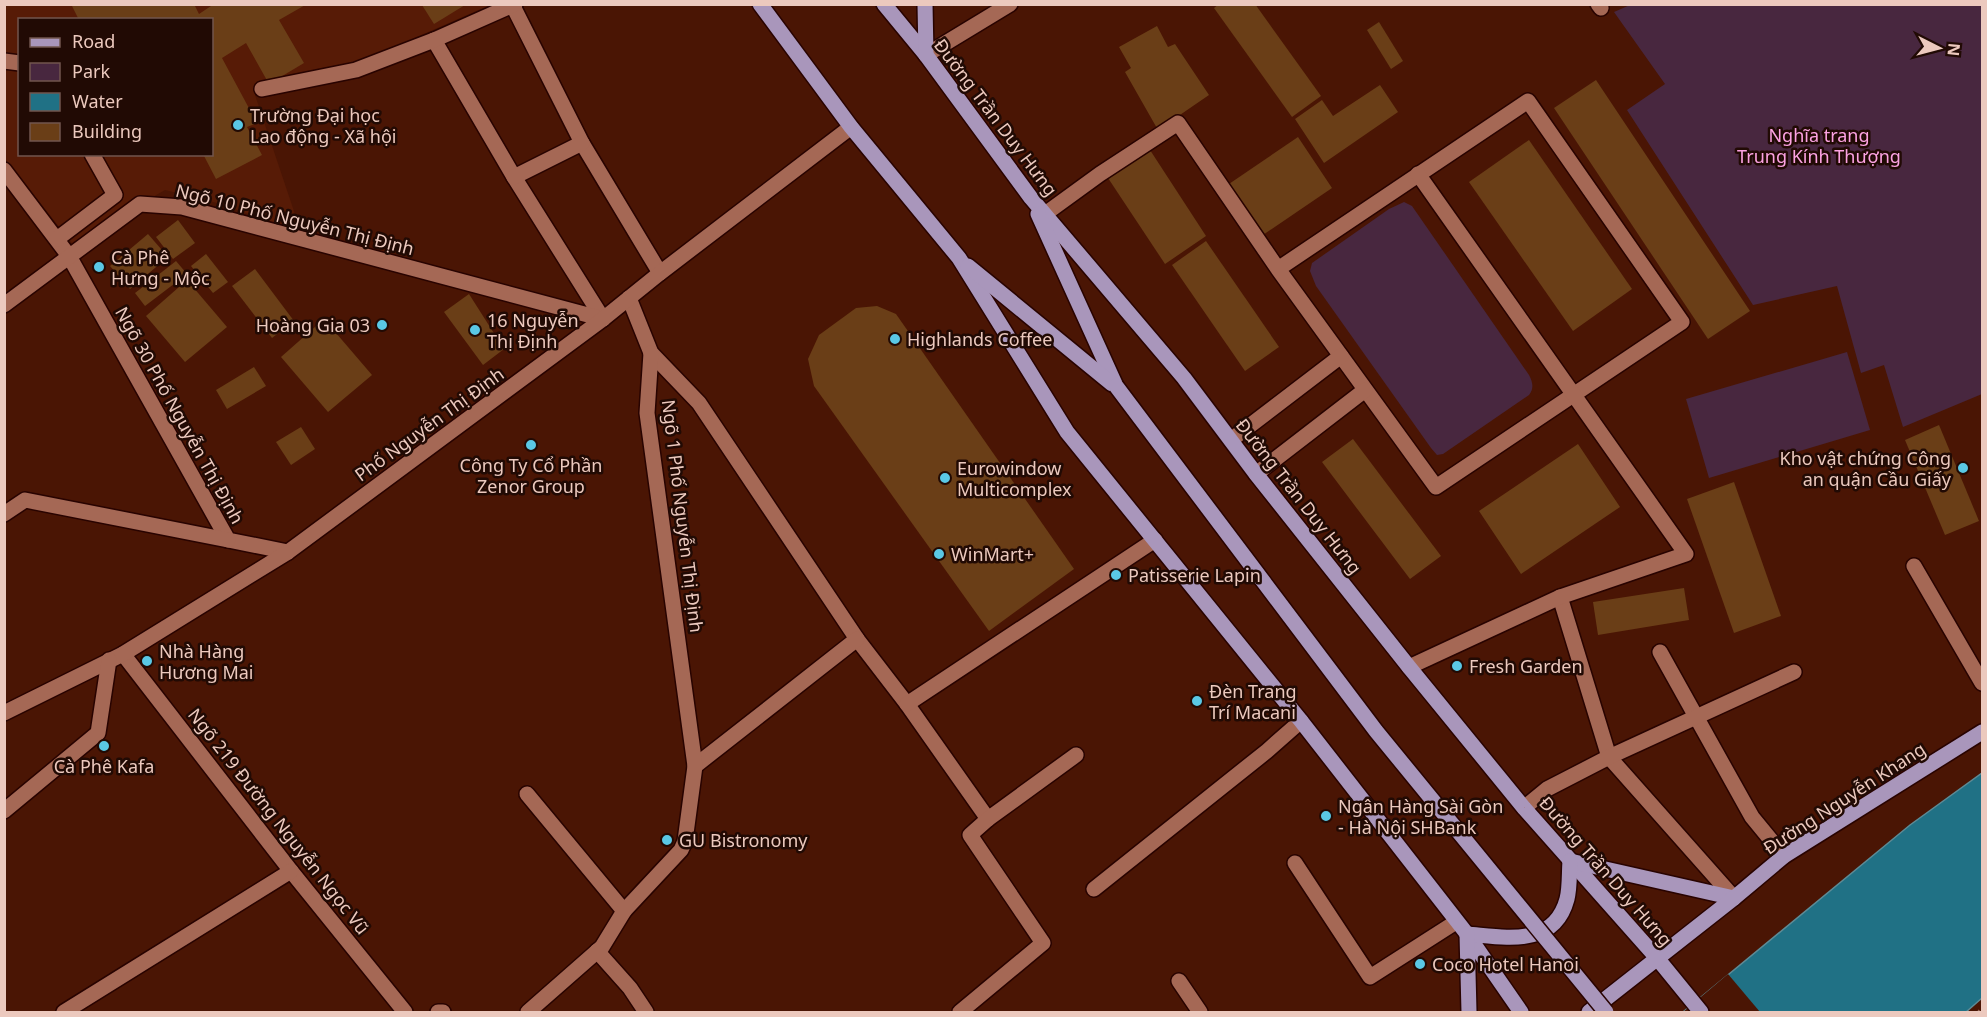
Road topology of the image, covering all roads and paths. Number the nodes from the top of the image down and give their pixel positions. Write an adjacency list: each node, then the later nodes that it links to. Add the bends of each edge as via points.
1 (760, 4): 9 (main road)
2 (884, 4): 7 (main road, Đường Trần Duy Hưng)
3 (925, 4): 7 (main road)
4 (1010, 4): 7 (street)
5 (514, 5): 6 (street); 10 (street)
6 (434, 40): 8 (street, via 356,70); 14 (street)
7 (926, 55): 15 (main road, Đường Trần Duy Hưng)
8 (262, 88)
9 (851, 128): 19 (main road); 21 (street, Phố Nguyễn Thị Định)
10 (582, 143): 14 (street); 21 (street)
11 (93, 156): 17 (street, via 115,195)
12 (4, 170): 17 (street, Ngõ 30 Phố Nguyễn Thị Định)
13 (1418, 174): 20 (street); 29 (street); 29 (street, via 1528,101 1535,110 1683,322)
14 (514, 177): 24 (street)
15 (1031, 198): 16 (main road, Đường Trần Duy Hưng); 27 (main road)
16 (1045, 214): 20 (street, via 1178,123); 30 (main road, Đường Trần Duy Hưng, via 1184,378)
17 (57, 239): 18 (street, Ngõ 30 Phố Nguyễn Thị Định)
18 (69, 256): 23 (street, Ngõ 10 Phố Nguyễn Thị Định); 24 (street, Ngõ 10 Phố Nguyễn Thị Định, via 140,204 182,207); 33 (street, Ngõ 30 Phố Nguyễn Thị Định)
19 (959, 258): 27 (main road); 34 (main road, via 1067,432)
20 (1278, 269): 26 (street)
21 (660, 273): 22 (street, Phố Nguyễn Thị Định)
22 (629, 298): 24 (street, Phố Nguyễn Thị Định); 25 (street)
23 (4, 305)
24 (603, 319): 35 (street, Phố Nguyễn Thị Định)
25 (651, 353): 38 (street, Ngõ 1 Phố Nguyễn Thị Định, via 699,403); 52 (street, Ngõ 1 Phố Nguyễn Thị Định, via 647,413)
26 (1341, 356): 28 (street); 30 (street)
27 (1116, 386): 82 (main road, bridge, via 1376,731)
28 (1365, 390): 29 (street, via 1436,487); 31 (street)
29 (1574, 396): 37 (street, via 1686,554)
30 (1231, 440): 31 (main road, Đường Trần Duy Hưng)
31 (1256, 474): 42 (main road, Đường Trần Duy Hưng)
32 (4, 514): 33 (street, via 24,500)
33 (228, 540): 35 (street, Ngõ 30 Phố Nguyễn Thị Định)
34 (1155, 540): 45 (street); 48 (main road)
35 (288, 552): 40 (street, Phố Nguyễn Thị Định)
36 (1914, 566): 44 (street)
37 (1560, 597): 42 (street); 51 (street)
38 (857, 639): 45 (street, Ngõ 1 Phố Nguyễn Thị Định); 52 (street)
39 (1660, 652): 47 (street)
40 (123, 654): 41 (street, Phố Nguyễn Thị Định); 60 (street, Ngõ 219 Đường Nguyễn Ngọc Vũ)
41 (109, 660): 46 (street, Phố Nguyễn Thị Định); 55 (street, via 98,733)
42 (1409, 667): 54 (main road, Đường Trần Duy Hưng)
43 (1794, 672): 47 (street)
44 (1983, 683)
45 (907, 704): 56 (street, Ngõ 1 Phố Nguyễn Thị Định)
46 (4, 713)
47 (1697, 717): 51 (street); 57 (street, via 1752,817)
48 (1301, 721): 61 (street); 64 (main road)
49 (1983, 732): 57 (main road, Đường Nguyễn Khang)
50 (1076, 755): 56 (street)
51 (1609, 758): 54 (street, via 1547,789); 62 (street)
52 (695, 766): 63 (street, Ngõ 1 Phố Nguyễn Thị Định, via 681,850)
53 (526, 794): 63 (street)
54 (1524, 808): 58 (main road, Đường Trần Duy Hưng)
55 (4, 811)
56 (988, 819): 77 (street, via 970,835 1043,943)
57 (1784, 856): 62 (main road, Đường Nguyễn Khang)
58 (1570, 861): 62 (main road); 65 (main road, via 1567,898 1551,926 1539,934 1515,938); 67 (main road, Đường Trần Duy Hưng)
59 (1295, 862): 64 (street, via 1370,977)
60 (291, 871): 71 (street); 72 (street, Ngõ 219 Đường Nguyễn Ngọc Vũ)
61 (1094, 889)
62 (1734, 898): 67 (main road, Đường Nguyễn Khang)
63 (624, 911): 66 (street, Ngõ 1 Phố Nguyễn Thị Định)
64 (1456, 922): 65 (main road)
65 (1467, 934): 79 (main road); 80 (main road)
66 (597, 951): 75 (street, Ngõ 1 Phố Nguyễn Thị Định); 76 (street)
67 (1656, 958): 69 (main road, Đường Trần Duy Hưng); 81 (main road, Đường Nguyễn Khang)
68 (1179, 981): 78 (street)
69 (1697, 1008)
70 (1983, 1009): 83 (path)
71 (64, 1012)
72 (405, 1012)
73 (438, 1012): 74 (street)
74 (443, 1012)
75 (528, 1012)
76 (646, 1012)
77 (960, 1012)
78 (1200, 1012)
79 (1468, 1012)
80 (1521, 1012)
81 (1589, 1012)
82 (1606, 1012)
83 (1979, 1012)

